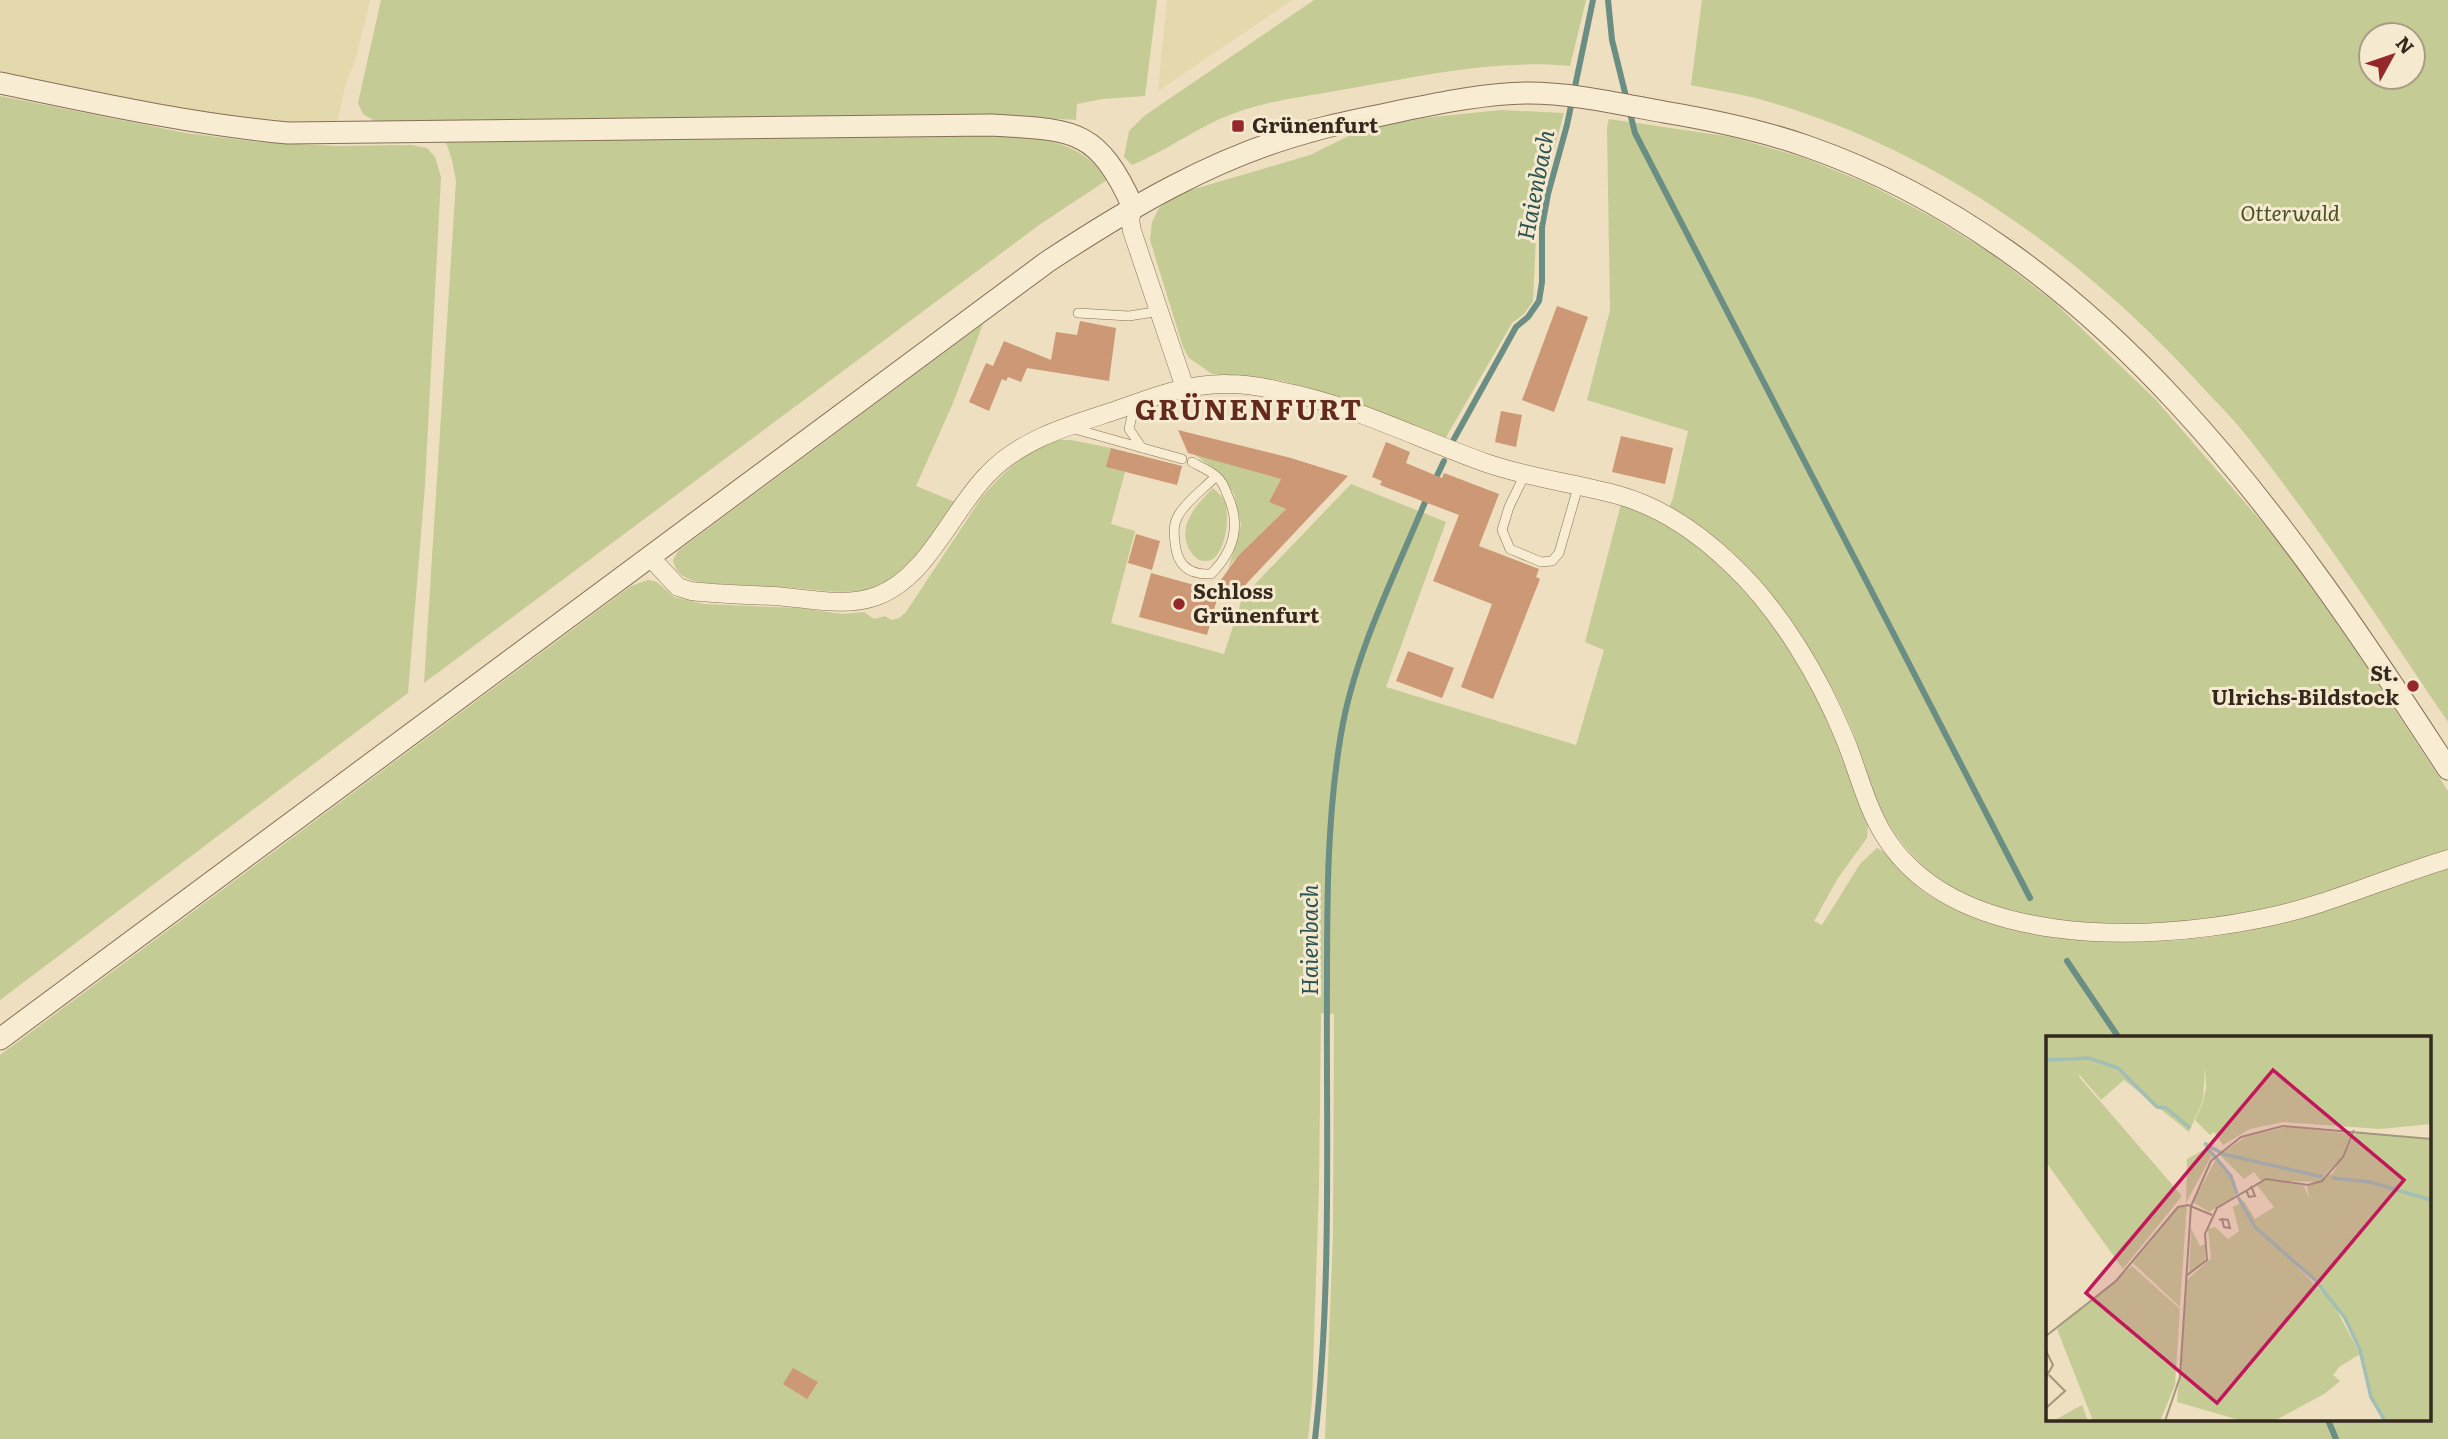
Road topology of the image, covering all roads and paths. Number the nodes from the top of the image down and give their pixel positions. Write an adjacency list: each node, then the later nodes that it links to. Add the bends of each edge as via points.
1 (0, 83): 2 (street, via 181,120 288,132 1034,127 1080,137 1095,146 1120,178)
2 (1133, 207): 3 (street, via 1132,231); 12 (street, via 1047,262); 13 (street, via 1210,167 1308,132 1436,103 1525,93 1637,107 1763,133 1840,159 1987,236 2143,367 2245,480 2345,615)
3 (1160, 311): 4 (lane, via 1129,316); 5 (street)
4 (1078, 313)
5 (1185, 388): 6 (street); 9 (street, via 1227,383 1302,395)
6 (1149, 397): 7 (street); 8 (lane, via 1132,416 1129,429)
7 (1066, 427): 8 (lane); 12 (street, via 1026,446 989,472 924,559 898,584 877,596 846,602 691,591 678,587)
8 (1142, 448): 10 (lane, via 1187,460)
9 (1525, 474): 11 (street); 11 (lane, via 1502,530 1510,549 1541,562 1552,561 1559,553)
10 (1216, 476): 10 (lane, via 1235,509 1236,524 1221,564 1211,574 1198,575 1176,557 1174,532 1177,517)
11 (1578, 487): 14 (street, via 1623,496 1677,522 1737,569 1799,650 1821,689 1882,833 1923,879 1970,905 2067,932 2186,929 2262,919)
12 (650, 557): 15 (street)
13 (2448, 769)
14 (2448, 859)
15 (0, 1039)

